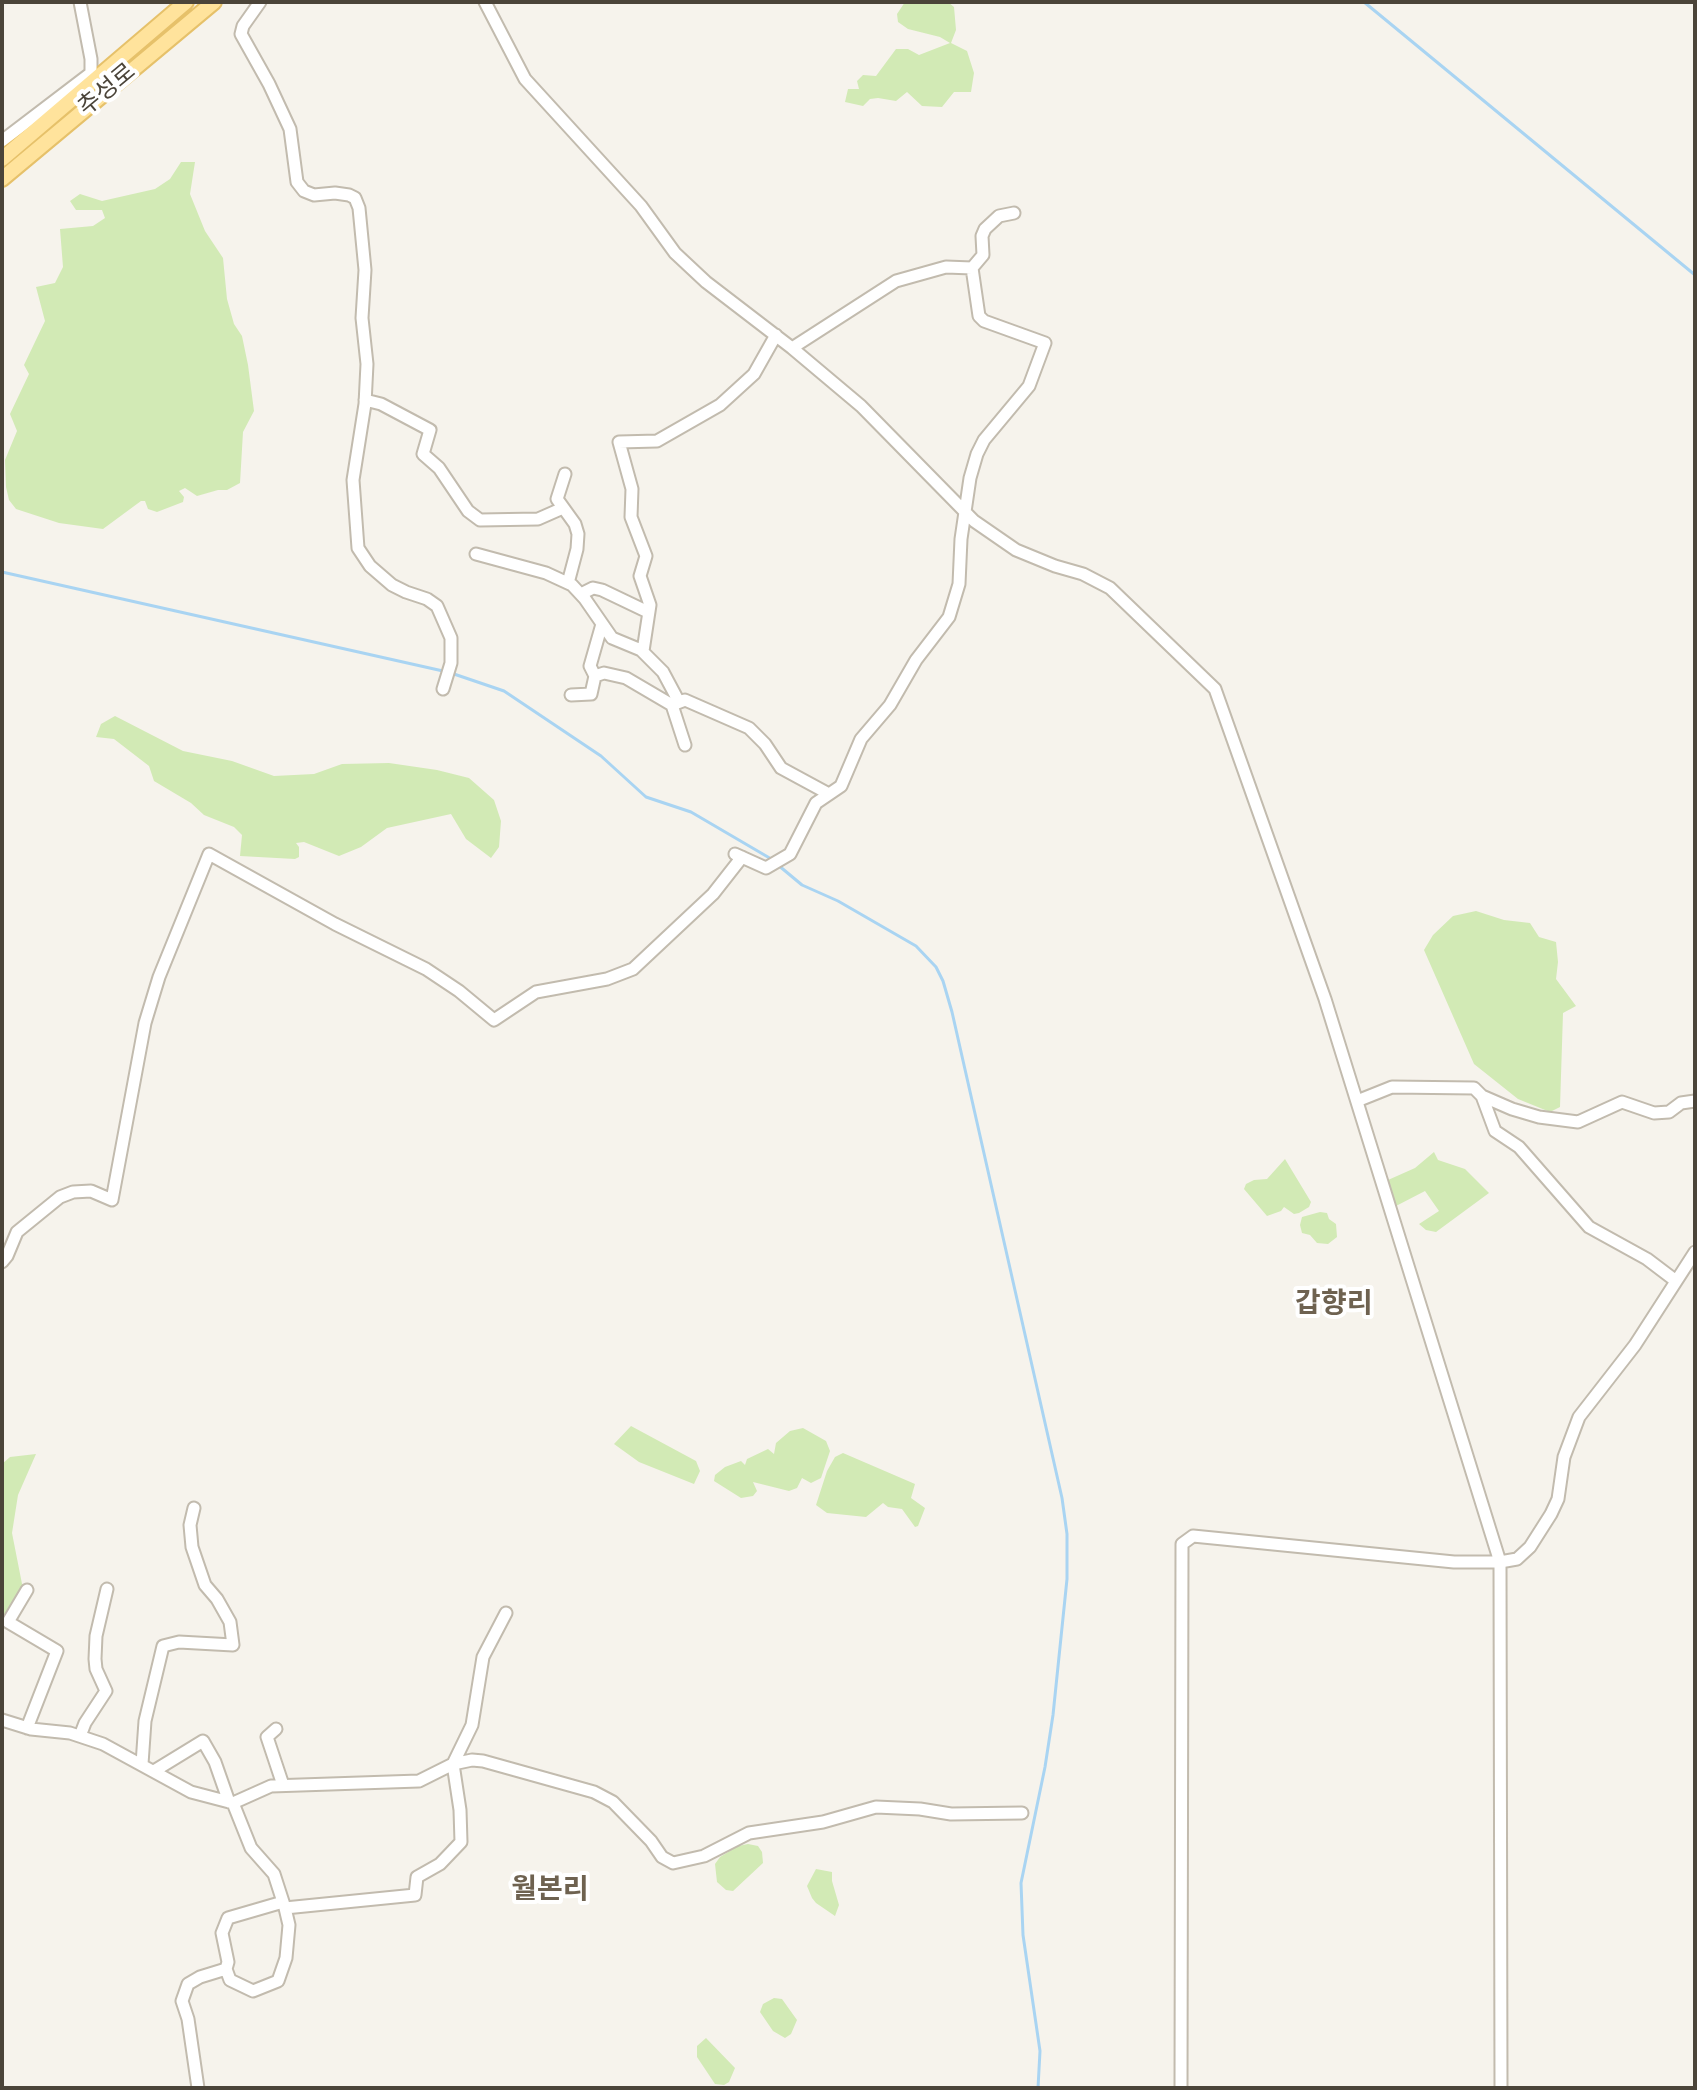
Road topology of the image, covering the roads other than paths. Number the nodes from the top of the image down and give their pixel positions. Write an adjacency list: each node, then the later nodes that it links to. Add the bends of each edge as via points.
1 (80, 2): 6 (street, via 91,73)
2 (186, 2): 7 (main road, 추성로)
3 (214, 2): 8 (main road, 추성로)
4 (260, 2): 13 (street, via 241,34 290,129 297,182 310,194 342,193 358,202 364,255)
5 (485, 2): 11 (street, via 525,79 641,206 675,253)
6 (2, 141)
7 (2, 159)
8 (2, 179)
9 (1014, 213): 10 (street, via 999,216 985,229 983,255)
10 (972, 268): 12 (street, via 946,267 896,281); 16 (street, via 980,319 1045,343 1029,386 980,446)
11 (776, 335): 12 (street); 20 (street, via 754,374 720,405 657,441 619,442 632,489 631,517 646,556 640,576 650,599)
12 (792, 348): 16 (street, via 878,422)
13 (365, 400): 15 (street, via 430,430 423,454 480,520 538,519); 24 (street, via 353,480 358,548 396,588 437,606 451,638)
14 (565, 474): 15 (street, via 557,499)
15 (563, 508): 18 (street, via 578,534)
16 (967, 515): 28 (street, via 959,584 949,617 861,739 841,786); 30 (street, via 1016,550 1110,588 1215,689)
17 (476, 554): 18 (street)
18 (568, 583): 19 (street)
19 (581, 594): 20 (street, via 602,590); 21 (street)
20 (648, 612): 22 (street)
21 (602, 624): 22 (street, via 615,640); 23 (street, via 590,666)
22 (643, 651): 26 (street, via 668,679)
23 (595, 676): 25 (street, via 591,694); 26 (street, via 626,678)
24 (444, 686)
25 (571, 695)
26 (676, 703): 27 (street); 28 (street, via 685,700 749,728 781,768)
27 (685, 745)
28 (829, 794): 33 (street, via 816,803 785,859 762,867 739,856 713,894 633,969 536,992 494,1020 426,969 209,854 145,1023 112,1200 91,1191 60,1197 22,1226)
29 (1482, 1096): 30 (street, via 1474,1088 1392,1087); 31 (street, via 1526,1113 1578,1122 1622,1102 1654,1113); 34 (street, via 1495,1131 1519,1147 1589,1227)
30 (1357, 1101): 36 (street)
31 (1695, 1101)
32 (1695, 1252): 34 (street)
33 (2, 1262)
34 (1676, 1281): 36 (street, via 1579,1417 1564,1457 1558,1499 1541,1532 1517,1559)
35 (194, 1508): 44 (street, via 192,1547 205,1585 230,1622 233,1645 163,1646 145,1721)
36 (1500, 1562): 53 (street, via 1193,1536 1182,1544); 54 (street)
37 (107, 1589): 43 (street, via 95,1659 106,1691)
38 (27, 1590): 41 (street, via 8,1622 57,1651)
39 (506, 1613): 45 (street, via 483,1657 472,1725)
40 (2, 1720): 41 (street)
41 (27, 1728): 43 (street)
42 (276, 1729): 47 (street, via 267,1737)
43 (80, 1736): 44 (street)
44 (142, 1764): 46 (street)
45 (453, 1764): 47 (street, via 419,1781); 49 (street, via 483,1761 594,1792 613,1802 673,1863 704,1856 749,1833 823,1822 876,1807); 50 (street, via 461,1842 440,1864 417,1877 415,1895)
46 (154, 1771): 48 (street, via 191,1792); 48 (street, via 203,1741)
47 (283, 1785): 48 (street)
48 (231, 1803): 50 (street, via 251,1848 274,1874)
49 (1022, 1813)
50 (284, 1905): 51 (street, via 228,1918 222,1933); 51 (street, via 288,1936 278,1981 253,1991 230,1980)
51 (226, 1969): 52 (street, via 188,1984 182,2001)
52 (198, 2088)
53 (1181, 2088)
54 (1501, 2088)

